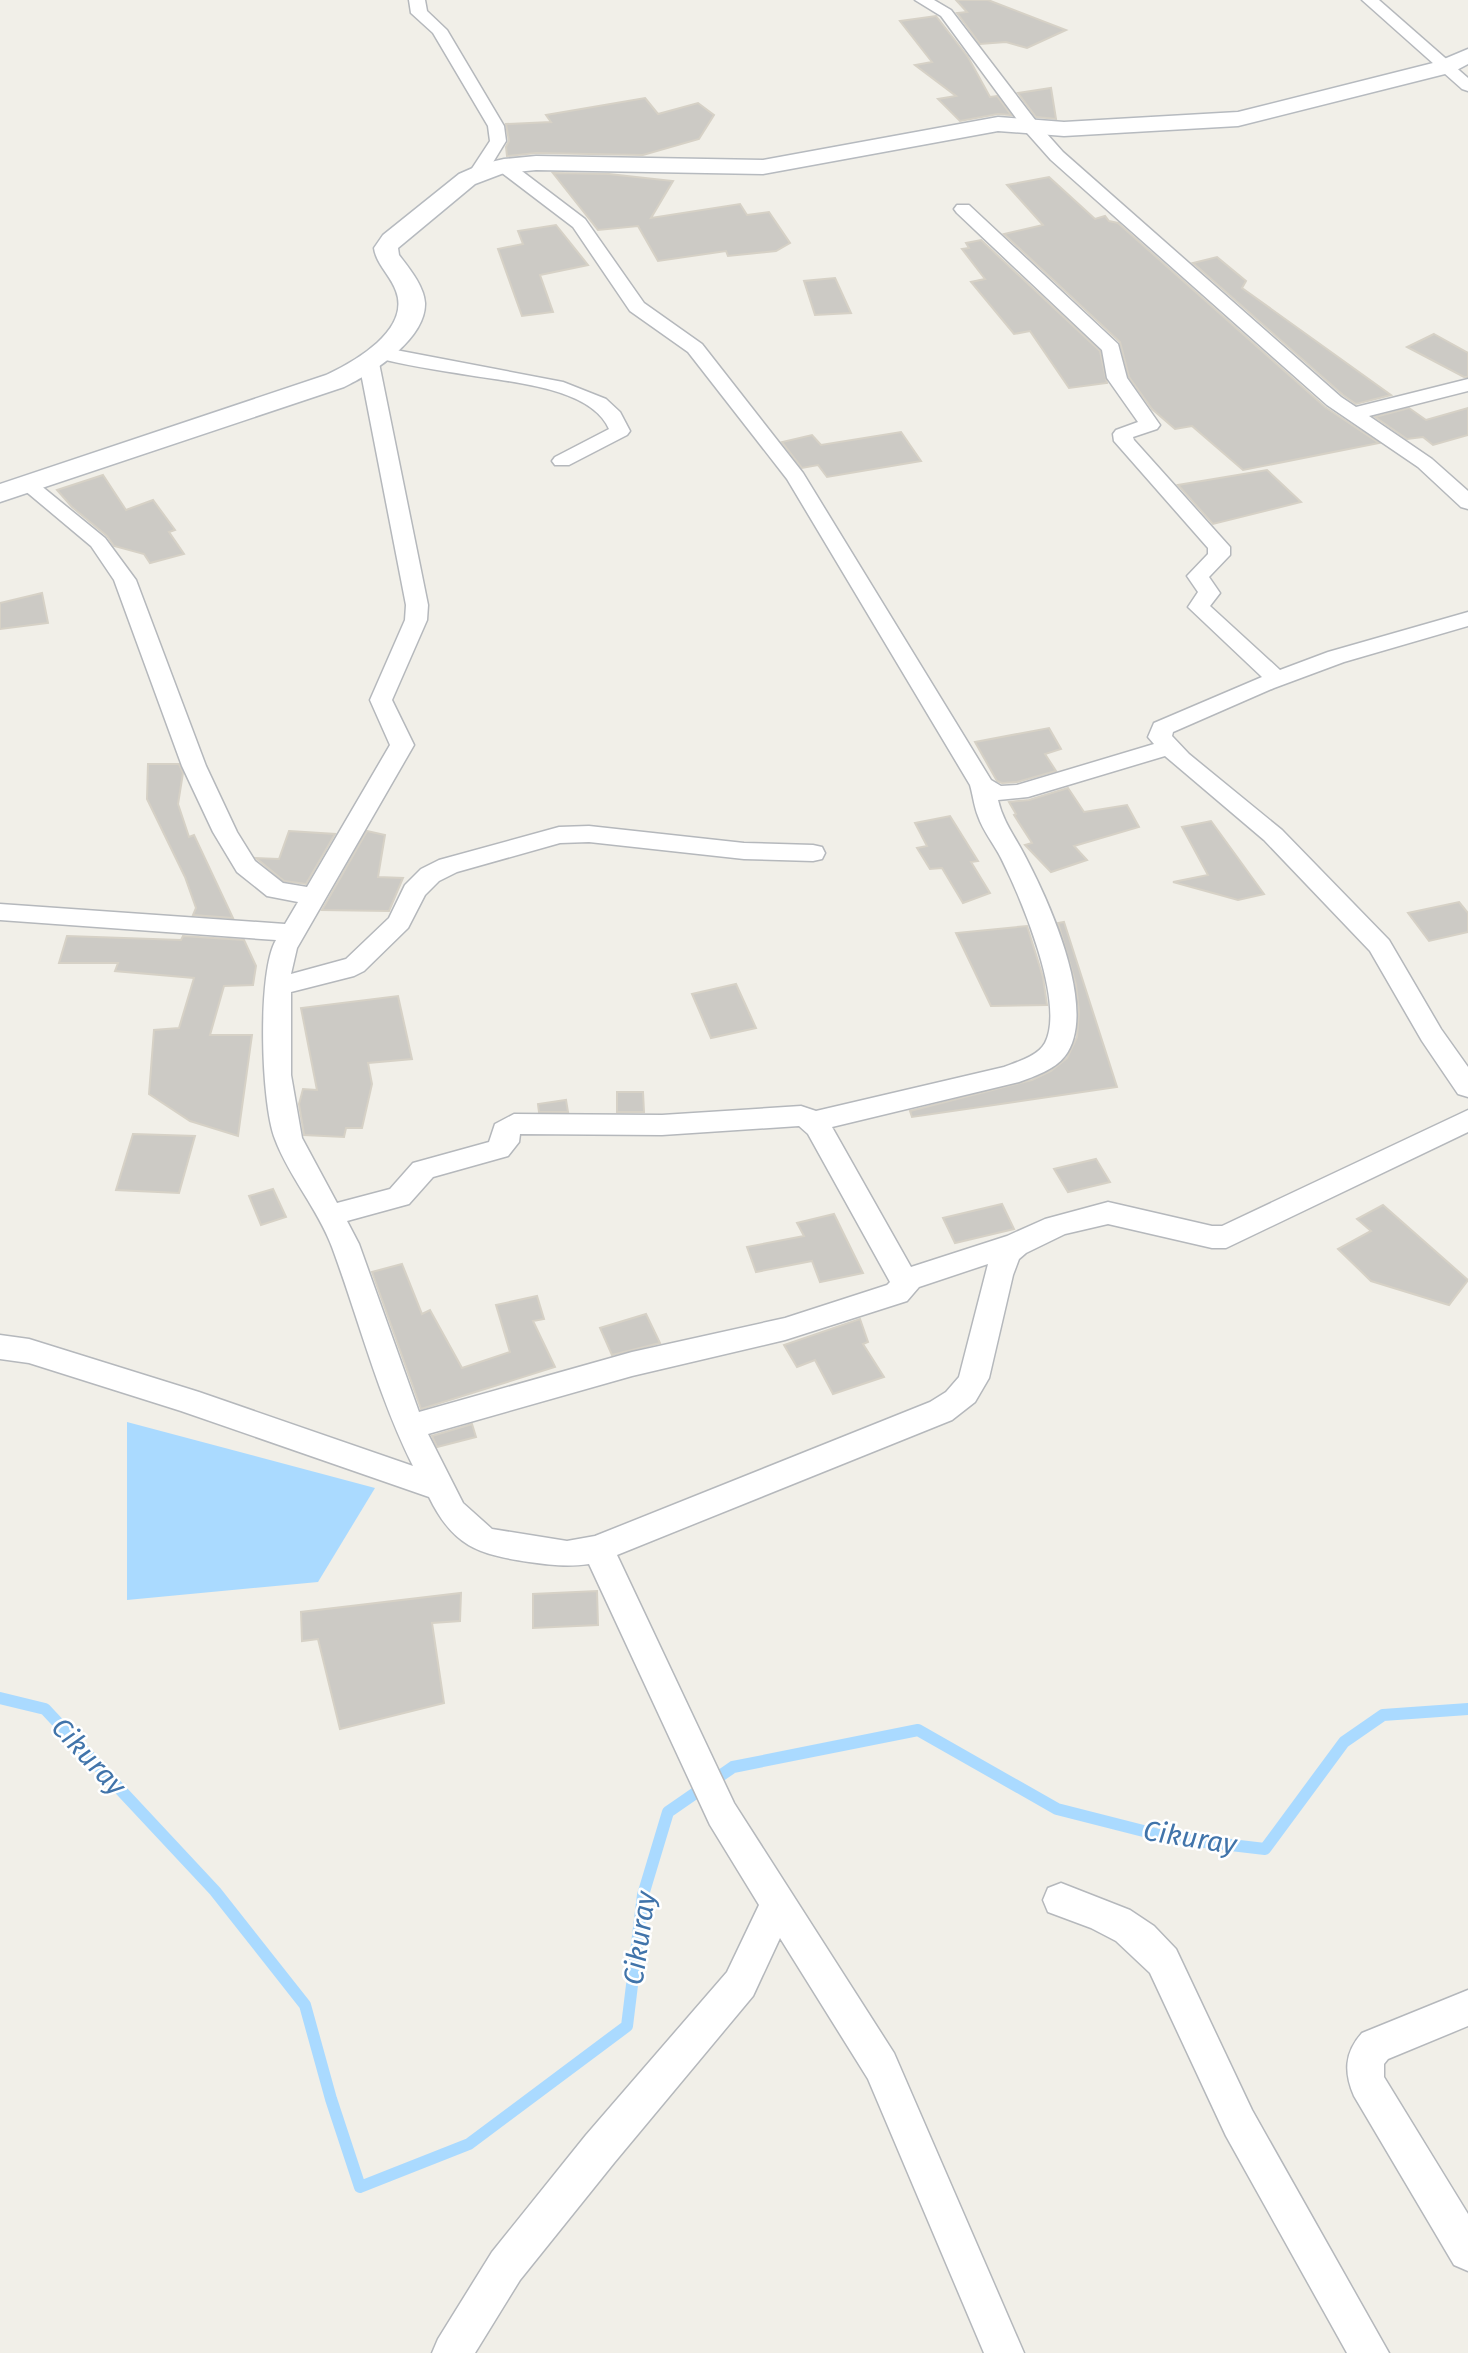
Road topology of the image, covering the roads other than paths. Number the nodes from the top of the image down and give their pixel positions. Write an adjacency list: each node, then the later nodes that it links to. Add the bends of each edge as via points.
1 (417, 0): 9 (street, via 419,13 439,30 496,126 498,141)
2 (923, 0): 7 (street, via 946,13)
3 (1370, 0): 5 (street)
4 (1468, 56): 5 (street)
5 (1445, 67): 6 (street); 7 (street, via 1238,119 1064,129)
6 (1468, 86)
7 (1030, 125): 8 (street, via 998,124 763,167); 13 (street, via 1057,156 1286,361)
8 (504, 166): 9 (street); 21 (street, via 579,223 637,307 695,348 796,477)
9 (478, 173): 11 (street, via 386,248 413,306 404,327)
10 (963, 209): 19 (street, via 1111,348 1116,378 1150,425 1123,434 1124,441 1219,548 1219,555 1198,576 1209,593 1199,607)
11 (374, 358): 14 (street, via 512,375 569,390 614,416 620,431); 15 (street, via 335,381); 23 (street, via 417,613 381,700 401,739 400,752)
12 (1468, 385): 13 (street)
13 (1353, 414): 17 (street, via 1425,463)
14 (562, 461)
15 (27, 484): 16 (street); 23 (street, via 98,542 125,580 194,766 246,866 276,890)
16 (0, 493)
17 (1468, 503)
18 (1468, 619): 19 (street)
19 (1277, 679): 20 (street, via 1162,728 1160,737)
20 (1169, 747): 21 (street, via 1020,792 992,793); 27 (street, via 1273,835 1380,946 1431,1035)
21 (982, 785): 29 (street, via 991,818 1037,913 1060,982 1064,1019 1059,1044 1037,1064 1009,1075)
22 (813, 853): 26 (street, via 559,835 439,871 414,891 399,922 355,965)
23 (314, 896): 25 (street)
24 (0, 912): 25 (street)
25 (292, 933): 26 (street, via 280,961)
26 (278, 986): 30 (street, via 278,1075 288,1138)
27 (1468, 1087)
28 (1468, 1119): 31 (street, via 1226,1237 1108,1213)
29 (814, 1121): 30 (street, via 801,1116 662,1125 514,1124 505,1130 505,1142 498,1149 423,1170 399,1197); 32 (street)
30 (331, 1214): 34 (street)
31 (1017, 1244): 32 (street); 36 (street, via 1003,1263 974,1378 956,1402)
32 (905, 1280): 34 (street, via 903,1290 897,1293 785,1329 632,1364)
33 (0, 1347): 35 (street, via 29,1351 188,1401)
34 (409, 1427): 35 (street)
35 (440, 1488): 36 (street, via 452,1512 482,1539 555,1553)
36 (598, 1549): 38 (street, via 722,1814)
37 (1061, 1900): 43 (street, via 1111,1917 1147,1940 1163,1961 1239,2123)
38 (778, 1903): 41 (street, via 740,1984 506,2266); 42 (street, via 881,2066)
39 (1468, 2008): 40 (street, via 1375,2046 1365,2056 1363,2067 1367,2082)
40 (1468, 2251)
41 (453, 2353)
42 (1004, 2353)
43 (1369, 2353)

